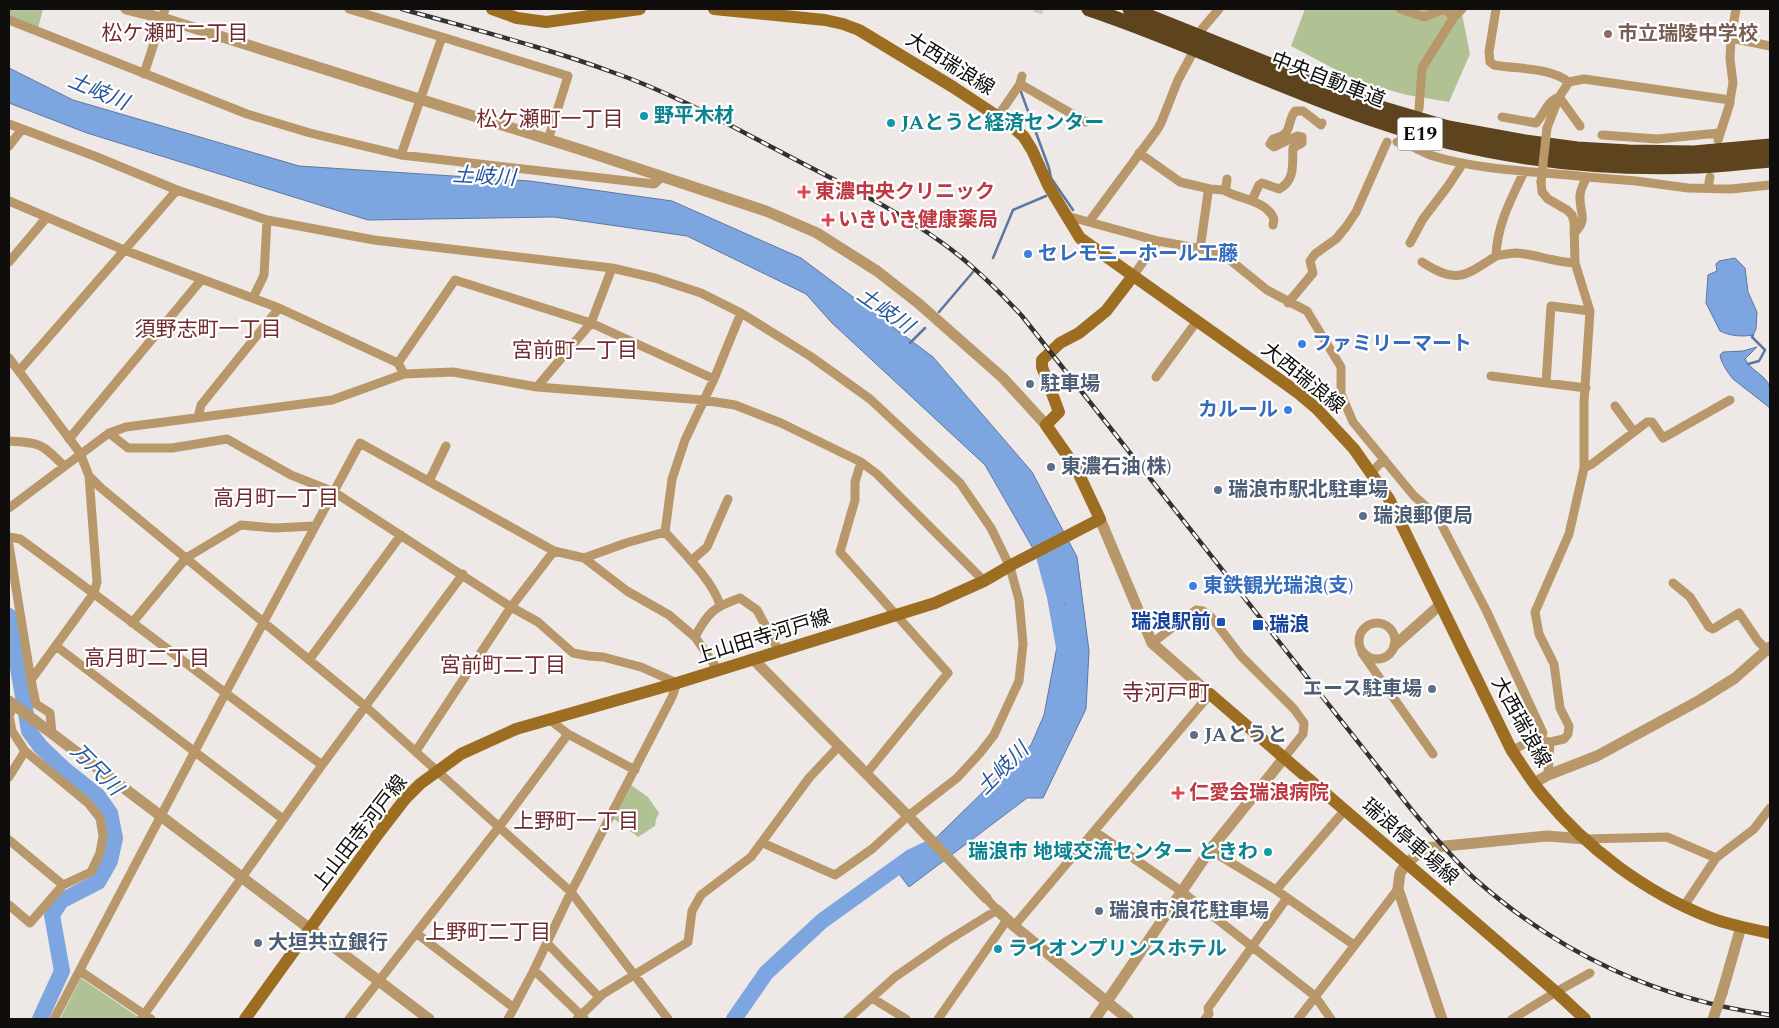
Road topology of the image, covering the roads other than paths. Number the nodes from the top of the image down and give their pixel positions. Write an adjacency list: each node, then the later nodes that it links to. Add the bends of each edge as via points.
1 (126, 9): 13 (street)
2 (350, 9): 18 (street)
3 (492, 9): 14 (main road, via 517,18 546,22)
4 (640, 9): 14 (main road)
5 (714, 9): 28 (main road, 大西瑞浪線, via 843,24 873,38)
6 (1089, 9): 43 (highway, 中央自動車道 / E19, via 1329,104 1443,140 1511,154 1596,164 1700,166)
7 (1130, 9): 40 (highway, 中央自動車道 / E19, via 1370,105 1448,128 1568,148 1629,152 1694,152)
8 (1220, 9): 17 (street)
9 (1400, 9): 15 (street, via 1424,17 1444,9)
10 (1462, 9): 15 (street)
11 (1496, 9): 23 (street, via 1490,62 1548,72)
12 (1736, 9): 19 (street)
13 (163, 13): 22 (street); 25 (street)
14 (581, 13)
15 (1454, 17): 27 (street, via 1422,68)
16 (9, 20): 22 (street)
17 (1202, 29)
18 (442, 37): 25 (street); 36 (street, via 568,76)
19 (1731, 38): 20 (street); 26 (street, via 1733,83)
20 (1770, 46)
21 (1191, 56): 41 (street, via 1162,123)
22 (144, 74): 42 (street, via 247,114)
23 (1569, 82): 24 (street); 26 (street, via 1592,80)
24 (1559, 97): 29 (street, via 1547,106 1536,123); 33 (street); 62 (street, bridge, via 1547,128 1540,182 1548,199 1572,215)
25 (420, 99): 36 (street); 42 (street)
26 (1730, 100): 35 (street, via 1719,137)
27 (1419, 109)
28 (998, 116): 30 (street, via 1021,80); 57 (main road, 大西瑞浪線, via 1024,137)
29 (1502, 117)
30 (1086, 122)
31 (1322, 123): 56 (street, via 1303,110 1295,111 1288,131 1270,144 1274,147 1297,136 1302,137 1302,143 1293,148 1292,172 1280,189 1262,183 1259,185)
32 (9, 124): 34 (street)
33 (1580, 126)
34 (22, 130): 39 (street); 53 (street)
35 (1602, 135)
36 (548, 140): 46 (street)
37 (1387, 142): 75 (street, via 1356,212 1336,239 1315,254 1310,261 1313,273)
38 (1397, 142): 44 (street)
39 (9, 146)
40 (1770, 146)
41 (1139, 153): 52 (street, via 1180,182); 60 (street)
42 (401, 155): 46 (street, via 654,184)
43 (1770, 160)
44 (1463, 163): 45 (street); 64 (street)
45 (1524, 172): 47 (street); 67 (street, via 1502,219 1496,240)
46 (662, 177): 95 (street, via 766,211 817,233 849,252 974,351)
47 (1586, 177): 51 (street); 62 (street, via 1579,198 1583,220)
48 (1710, 177): 51 (street)
49 (1227, 179): 54 (street)
50 (1770, 185): 51 (street)
51 (1708, 188)
52 (1210, 189): 54 (street); 65 (street)
53 (176, 190): 59 (street); 66 (street)
54 (1224, 190): 56 (street)
55 (9, 200): 58 (street)
56 (1252, 200): 61 (street, via 1274,216)
57 (1067, 216): 60 (street); 72 (main road, 大西瑞浪線, via 1075,232 1086,243)
58 (48, 217): 66 (street); 68 (street)
59 (267, 220): 71 (street, via 374,240); 74 (street, via 264,274)
60 (1089, 222): 63 (street)
61 (1273, 225)
62 (1574, 233): 70 (street)
63 (1158, 242): 65 (street); 72 (street)
64 (1410, 243)
65 (1200, 249): 75 (street, via 1225,256 1267,290)
66 (124, 250): 73 (street); 83 (street)
67 (1496, 256): 69 (street, via 1471,272 1458,276 1437,272); 70 (street, via 1518,253)
68 (9, 262)
69 (1422, 262)
70 (1575, 263): 77 (street)
71 (612, 268): 78 (street, via 701,293); 80 (street)
72 (1133, 276): 79 (main road, 大西瑞浪線); 95 (main road, via 1106,310 1042,360 1059,412)
73 (202, 279): 74 (street); 98 (street)
74 (253, 298): 76 (street)
75 (1288, 302): 102 (street, via 1306,311 1341,367 1341,394 1354,422)
76 (279, 308): 82 (street); 94 (street, via 201,405)
77 (1590, 311): 88 (street, via 1551,306); 90 (street)
78 (741, 313): 87 (street); 122 (street, via 870,399 960,483 992,528)
79 (1197, 321): 86 (street); 106 (main road, 大西瑞浪線, via 1317,409)
80 (591, 322): 82 (street, via 455,280); 87 (street); 89 (street)
81 (9, 358): 83 (street)
82 (398, 363): 84 (street)
83 (18, 371): 98 (street)
84 (404, 374): 89 (street, via 453,372); 94 (street, via 332,400)
85 (1491, 376): 88 (street)
86 (1156, 377)
87 (714, 379): 91 (street)
88 (1546, 383): 90 (street)
89 (537, 387): 91 (street)
90 (1586, 388): 105 (street)
91 (704, 400): 103 (street, via 735,405 781,423); 114 (street, via 685,440 672,479)
92 (1730, 400): 96 (street, via 1663,438 1652,422)
93 (1615, 406): 96 (street)
94 (198, 417): 97 (street, via 126,427)
95 (1046, 425): 112 (main road, via 1076,468)
96 (1634, 432): 105 (street)
97 (109, 433): 101 (street); 109 (street, via 128,448 172,448 227,439 291,475)
98 (69, 439): 101 (street)
99 (9, 441): 104 (street, via 34,442 46,448)
100 (446, 446): 108 (street)
101 (80, 454): 104 (street); 107 (street)
102 (1384, 459): 106 (street); 152 (street, via 1414,496 1437,516 1543,733)
103 (861, 462): 124 (street, via 895,491); 130 (street, via 855,482 855,500 840,552)
104 (64, 466): 111 (street)
105 (1584, 468): 153 (street, via 1569,534 1535,612 1539,634 1554,664 1560,708 1569,726 1564,738)
106 (1372, 472): 128 (main road, 大西瑞浪線, via 1401,521)
107 (89, 476): 119 (street); 126 (street, via 97,582)
108 (429, 481): 109 (street, via 360,444); 118 (street)
109 (334, 492): 113 (street); 115 (street)
110 (728, 499): 121 (street, via 707,547)
111 (9, 508)
112 (1100, 519): 122 (main road, 上山田寺河戸線); 134 (street)
113 (316, 526): 119 (street, via 274,528 241,525); 131 (street)
114 (665, 532): 120 (street); 121 (street)
115 (400, 535): 123 (street); 140 (street)
116 (9, 537): 126 (street, via 20,540)
117 (9, 546): 143 (street)
118 (554, 551): 120 (street); 129 (street)
119 (186, 558): 131 (street); 132 (street)
120 (584, 558): 133 (street, via 626,591 669,615)
121 (691, 561): 127 (street, via 718,596)
122 (1011, 565): 124 (main road, 上山田寺河戸線); 172 (street, via 1019,600 1023,644 1019,681 994,735 980,753)
123 (463, 574): 129 (street); 148 (street)
124 (984, 581): 130 (main road, 上山田寺河戸線, via 935,604)
125 (1673, 583): 137 (street, via 1690,597 1709,627 1713,629 1739,613 1758,641)
126 (94, 593): 132 (street); 136 (street)
127 (720, 605): 133 (street); 138 (street, via 740,598 757,610)
128 (1440, 605): 135 (street); 157 (main road, 大西瑞浪線)
129 (511, 606): 144 (street, via 538,622 573,653 641,667); 156 (street)
130 (895, 616): 138 (main road, 上山田寺河戸線); 164 (street, via 948,673)
131 (264, 622): 140 (street); 145 (street)
132 (132, 623): 145 (street)
133 (695, 637): 142 (street)
134 (1152, 643): 146 (street); 160 (street, via 1196,610 1211,617 1241,656 1304,723 1302,734)
135 (1395, 645): 139 (street, via 1384,658 1372,659); 139 (street, via 1389,628 1372,624 1359,636)
136 (56, 646): 143 (street); 158 (street)
137 (1769, 649): 165 (street, via 1735,678 1700,700 1597,756)
138 (779, 652): 141 (main road, 上山田寺河戸線)
139 (1362, 653): 159 (street)
140 (309, 660): 148 (street)
141 (753, 660): 142 (main road, 上山田寺河戸線); 154 (street)
142 (718, 670): 144 (main road, 上山田寺河戸線)
143 (31, 680): 150 (street, via 36,704 50,713)
144 (677, 683): 149 (main road, 上山田寺河戸線); 162 (street)
145 (225, 694): 158 (street); 161 (street)
146 (1210, 694): 160 (main road, 瑞浪停車場線); 174 (street)
147 (12, 703): 150 (street); 155 (street, via 9,716 12,731)
148 (365, 706): 156 (street); 161 (street)
149 (550, 720): 151 (street); 163 (main road, 上山田寺河戸線, via 486,741)
150 (52, 733): 170 (street)
151 (568, 734): 162 (street); 173 (street)
152 (1538, 739): 153 (street); 157 (street)
153 (1550, 742): 165 (street)
154 (839, 746): 164 (street); 177 (street, via 809,778)
155 (25, 751): 166 (street); 182 (street, via 88,803 100,818 103,836 100,853 91,872)
156 (416, 751): 163 (street)
157 (1512, 751): 167 (main road, 大西瑞浪線)
158 (194, 752): 170 (street); 171 (street)
159 (1433, 754)
160 (1284, 758): 169 (main road, 瑞浪停車場線); 178 (street)
161 (322, 765): 171 (street)
162 (634, 770): 186 (street)
163 (437, 771): 173 (street); 194 (main road, 上山田寺河戸線, via 405,800)
164 (866, 774): 172 (street)
165 (1548, 775): 167 (street)
166 (9, 777)
167 (1534, 783): 175 (main road, 大西瑞浪線)
168 (1770, 808): 179 (street, via 1754,830)
169 (1345, 810): 180 (main road, 瑞浪停車場線); 184 (street)
170 (161, 816): 181 (street); 201 (street)
171 (283, 819): 181 (street)
172 (911, 819): 177 (street, via 835,875); 187 (street)
173 (499, 827): 186 (street); 195 (street)
174 (1094, 831): 185 (street); 192 (street)
175 (1586, 839): 179 (street, via 1667,837); 180 (street, via 1547,836 1424,848); 189 (main road, 大西瑞浪線, via 1640,882)
176 (9, 840): 182 (street)
177 (763, 843): 202 (street, via 751,857 701,895 692,911 688,942)
178 (1210, 850): 184 (street); 185 (street)
179 (1716, 858): 189 (street)
180 (1406, 863): 183 (street, via 1400,873); 205 (main road, 瑞浪停車場線)
181 (241, 878): 194 (street); 211 (street)
182 (63, 884): 191 (street, via 30,922)
183 (1398, 889): 198 (street); 228 (street)
184 (1276, 890): 188 (street)
185 (1181, 891): 199 (street); 209 (street)
186 (572, 892): 197 (street); 202 (street)
187 (986, 898): 190 (street)
188 (1287, 898): 198 (street); 199 (street)
189 (1684, 906): 193 (main road, 大西瑞浪線)
190 (997, 910): 192 (street); 208 (street, via 895,977)
191 (11, 911)
192 (1010, 923): 209 (street); 222 (street)
193 (1740, 927): 196 (main road, 大西瑞浪線); 230 (street, bridge)
194 (310, 930): 204 (street); 215 (main road, 上山田寺河戸線)
195 (416, 933): 204 (street); 210 (street)
196 (1770, 933)
197 (547, 943): 200 (street); 207 (street)
198 (1354, 945): 206 (street)
199 (1251, 946): 206 (street); 225 (street, via 1208,1008 1209,1014)
200 (534, 970): 210 (street); 212 (street)
201 (80, 971): 211 (street); 214 (street)
202 (634, 973): 207 (street); 219 (street)
203 (1590, 974): 205 (street)
204 (379, 982): 216 (street); 217 (street)
205 (1556, 992): 213 (street); 229 (main road, 瑞浪停車場線)
206 (1315, 996): 226 (street); 227 (street)
207 (599, 998): 212 (street)
208 (872, 998): 220 (street); 221 (street)
209 (1107, 1003): 223 (street); 224 (street)
210 (514, 1008): 218 (street)
211 (145, 1018)
212 (581, 1018)
213 (1516, 1018)
214 (54, 1019)
215 (245, 1019)
216 (349, 1019)
217 (429, 1019)
218 (508, 1019)
219 (668, 1019)
220 (848, 1019)
221 (906, 1019)
222 (938, 1019)
223 (1095, 1019)
224 (1128, 1019)
225 (1205, 1019)
226 (1298, 1019)
227 (1331, 1019)
228 (1442, 1019)
229 (1586, 1019)
230 (1713, 1019)

